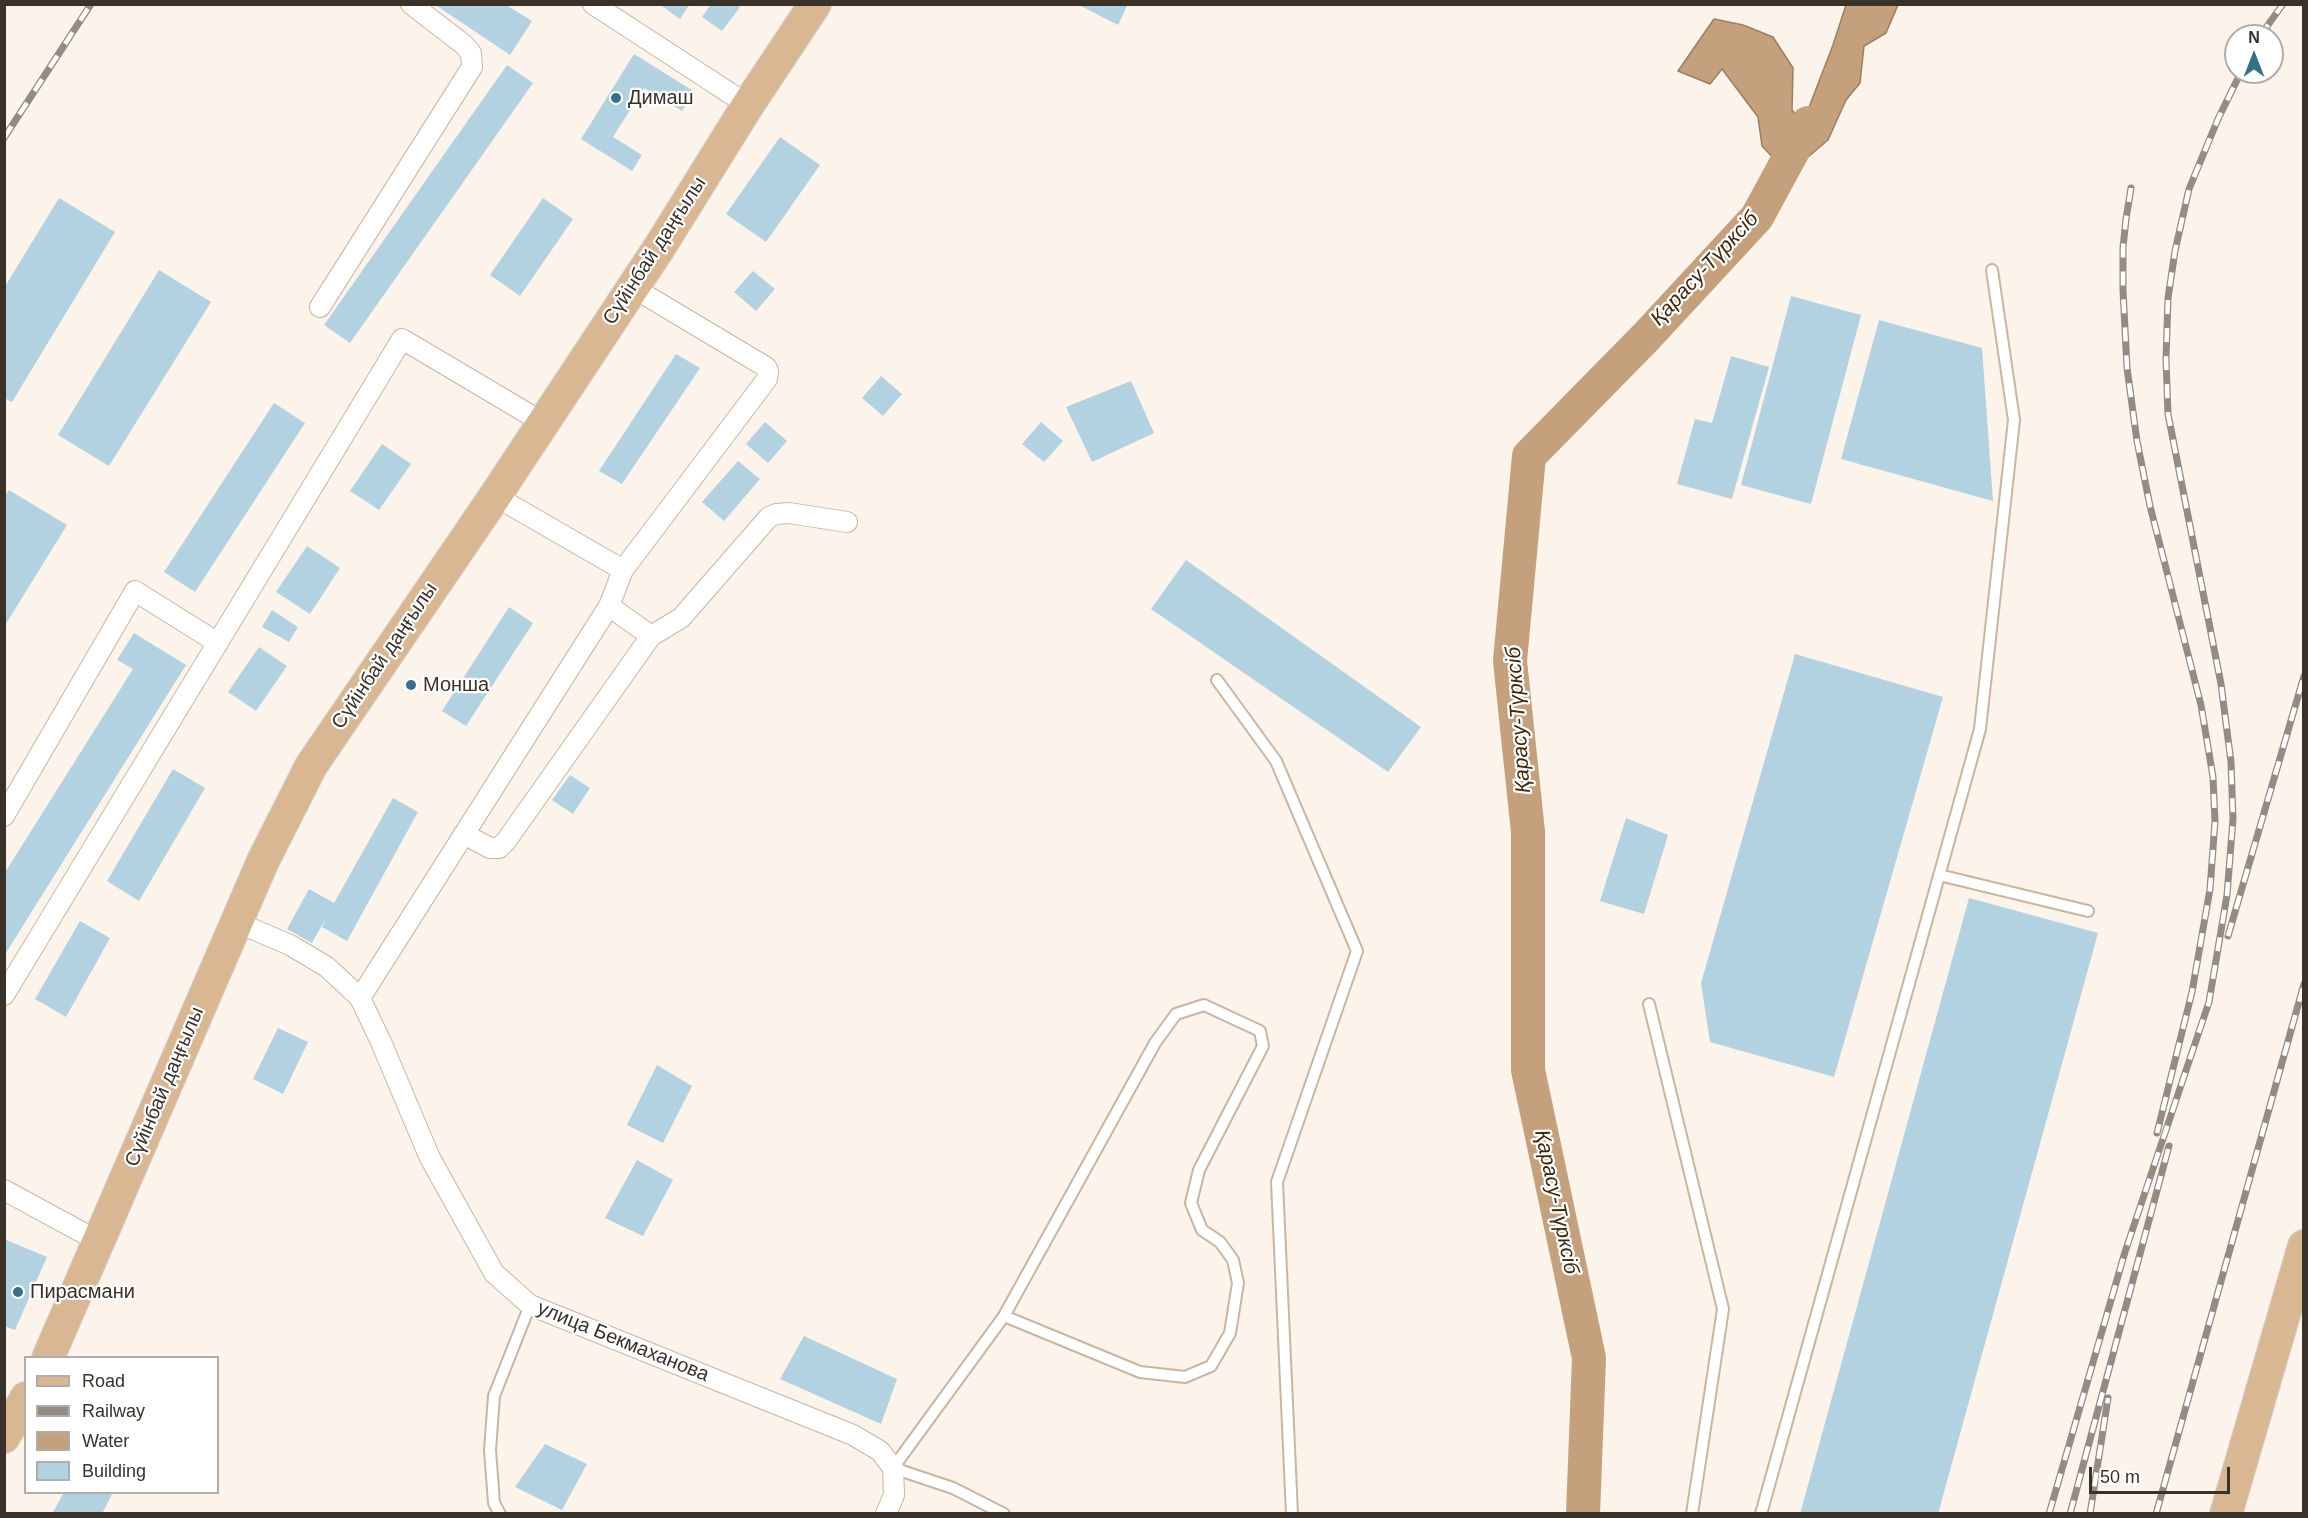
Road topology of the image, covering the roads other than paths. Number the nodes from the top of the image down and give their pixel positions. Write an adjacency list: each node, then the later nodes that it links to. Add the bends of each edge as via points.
1 (411, 4): 7 (street, via 463,44 471,53 471,67)
2 (593, 4): 4 (street)
3 (815, 4): 4 (main road, Сүйінбай даңғылы)
4 (748, 105): 6 (main road, Сүйінбай даңғылы)
5 (1992, 270): 18 (lane, via 2014,420 1980,729)
6 (632, 287): 8 (main road, Сүйінбай даңғылы); 11 (street, via 768,371 767,379)
7 (320, 307)
8 (542, 422): 9 (main road, Сүйінбай даңғылы); 14 (street, via 402,339)
9 (495, 496): 11 (street); 20 (main road, Сүйінбай даңғылы, via 311,766)
10 (847, 522): 13 (street, via 789,513 769,517 681,618)
11 (623, 570): 12 (street)
12 (609, 606): 13 (street); 17 (street)
13 (651, 636): 17 (street, via 506,841 499,848 490,848)
14 (218, 643): 16 (street, via 135,591); 21 (street)
15 (1217, 680): 36 (lane, via 1276,761 1357,951 1277,1182)
16 (4, 816)
17 (464, 834): 22 (street)
18 (1939, 874): 19 (lane); 38 (lane)
19 (2088, 911)
20 (236, 922): 22 (street, улица Бекмаханова, via 290,945 327,967); 25 (main road, Сүйінбай даңғылы)
21 (4, 995)
22 (360, 998): 27 (street, улица Бекмаханова, via 435,1167 494,1273)
23 (1649, 1004): 37 (lane, via 1723,1309)
24 (4, 1190): 25 (street)
25 (98, 1241): 29 (main road, Сүйінбай даңғылы)
26 (2304, 1246): 39 (main road)
27 (530, 1305): 32 (street, улица Бекмаханова, via 853,1435 880,1451); 33 (lane, via 494,1396 490,1450 494,1503)
28 (1004, 1316): 28 (lane, via 1140,1372 1185,1377 1211,1366 1230,1333 1238,1283 1233,1260 1220,1242 1202,1230 1191,1203 1199,1170 1263,1046 1260,1031 1204,1005 1176,1014 1155,1043); 32 (lane)
29 (49, 1356)
30 (24, 1402): 31 (main road)
31 (4, 1437)
32 (893, 1468): 34 (street, via 894,1495); 35 (lane, via 953,1488)
33 (500, 1514)
34 (886, 1514)
35 (1004, 1514)
36 (1292, 1514)
37 (1692, 1514)
38 (1761, 1514)
39 (2226, 1514)

